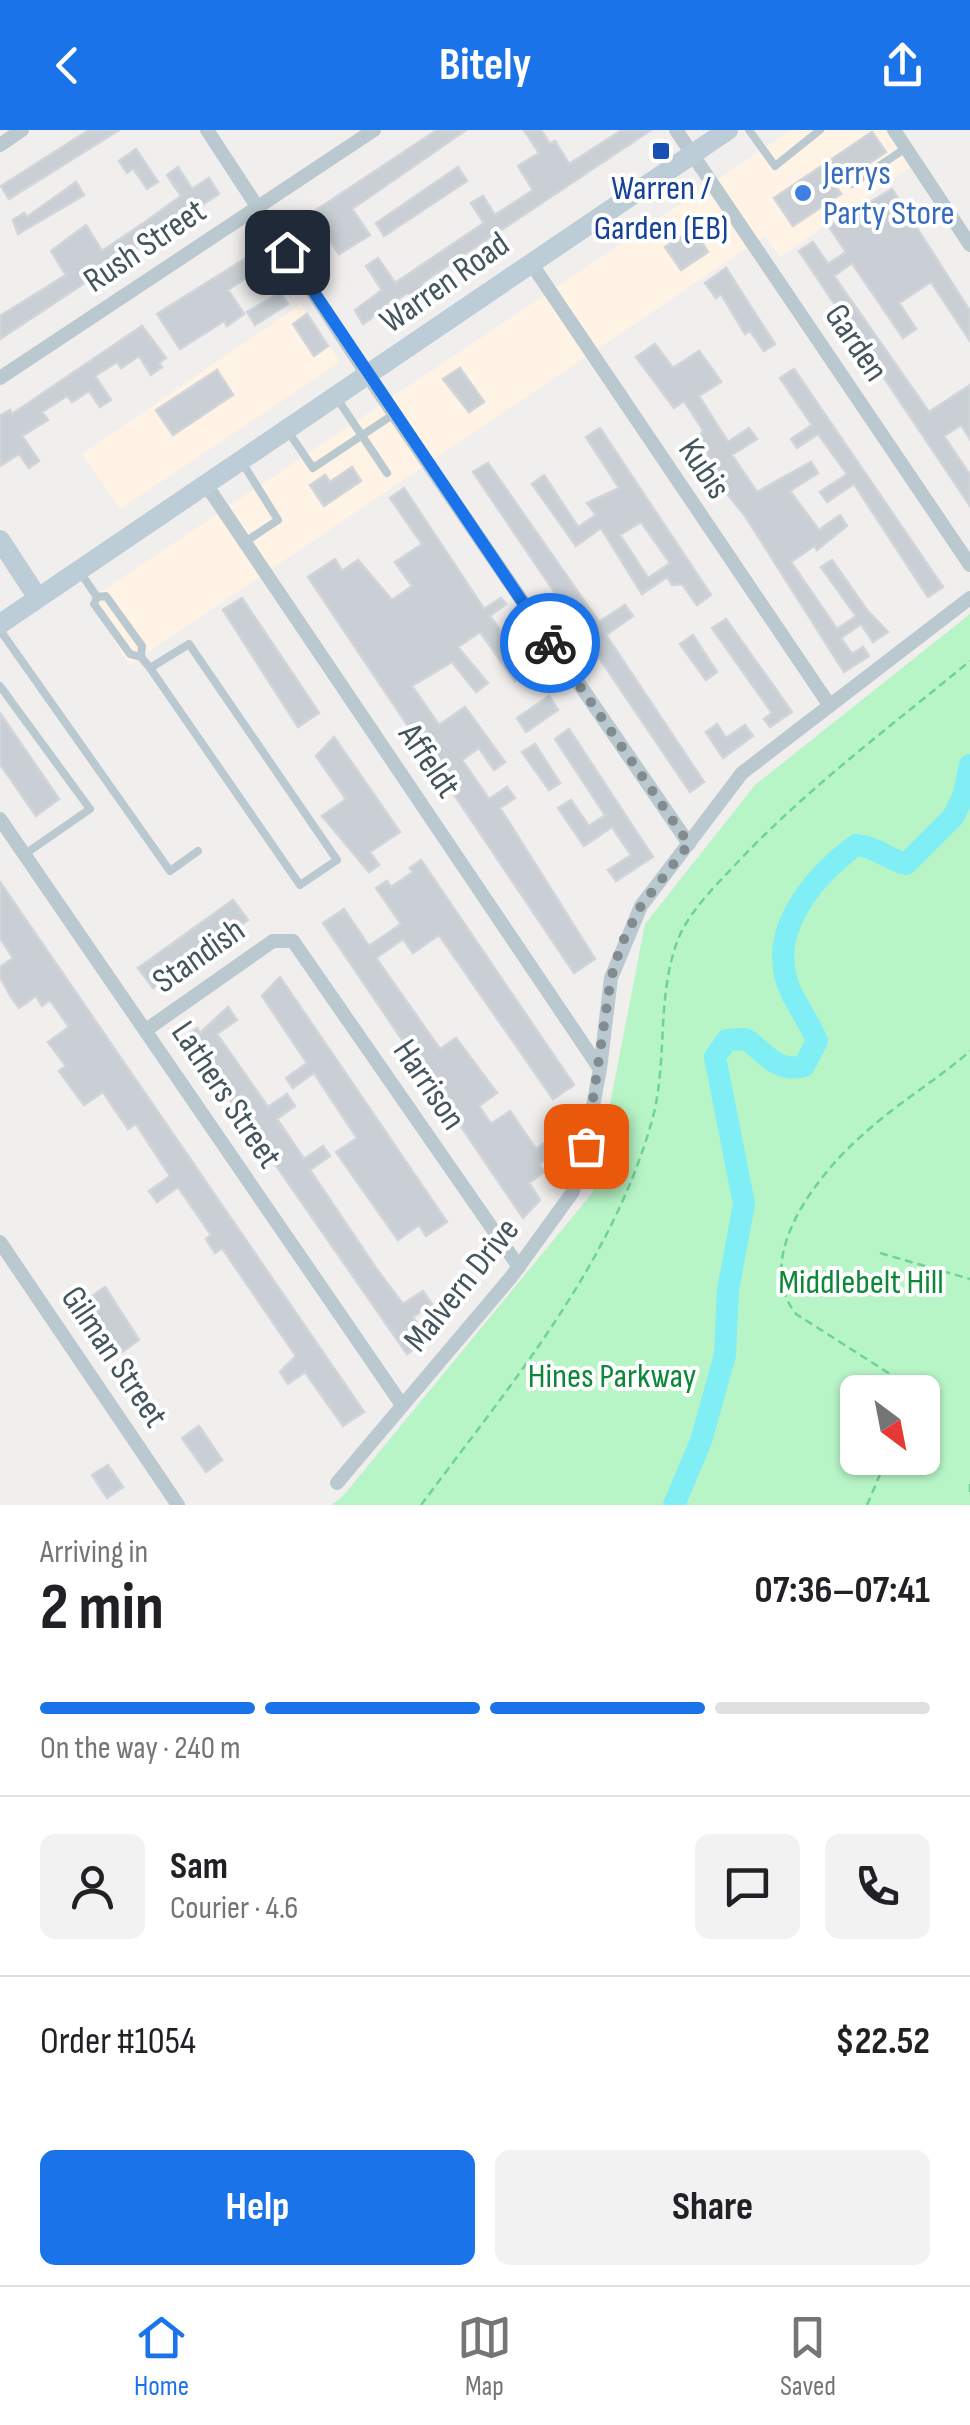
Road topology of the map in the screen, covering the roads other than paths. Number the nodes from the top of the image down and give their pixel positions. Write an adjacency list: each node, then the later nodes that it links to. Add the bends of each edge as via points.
1 (22, 130): 9 (street)
2 (207, 130): 13 (street)
3 (374, 130): 13 (street, Rush Street)
4 (676, 130): 11 (street, Garden)
5 (748, 130): 7 (lane, via 775,166)
6 (894, 130): 10 (street)
7 (822, 131)
8 (719, 132): 11 (main road, Warren Road)
9 (0, 144)
10 (906, 148): 12 (lane); 14 (street)
11 (692, 154): 15 (main road, Warren Road); 27 (street, Garden)
12 (852, 184)
13 (258, 207): 16 (street); 17 (street, Rush Street)
14 (970, 245)
15 (531, 263): 16 (main road, Warren Road); 36 (street, Kubis)
16 (368, 376): 18 (main road, Warren Road); 19 (street)
17 (0, 378)
18 (336, 397): 20 (main road, Warren Road); 21 (lane)
19 (394, 414): 21 (lane); 38 (street)
20 (288, 430): 21 (lane, via 313,468); 22 (main road, Warren Road)
21 (362, 436): 23 (lane)
22 (241, 462): 24 (main road, Warren Road); 26 (lane, via 278,520)
23 (387, 473)
24 (207, 486): 26 (street, Affeldt); 28 (main road, Warren Road)
25 (0, 540): 30 (main road)
26 (245, 542): 43 (street, Affeldt)
27 (970, 565)
28 (79, 570): 29 (lane); 30 (main road, Warren Road)
29 (97, 596): 33 (lane, via 94,604 130,654); 33 (lane, via 106,596 142,646)
30 (38, 598): 32 (main road, Warren Road)
31 (970, 598): 36 (street, Malvern Drive)
32 (0, 627): 39 (lane, via 170,871)
33 (141, 657): 34 (lane)
34 (150, 668): 34 (lane, via 300,885 337,860 188,644)
35 (0, 686): 40 (lane, via 90,810)
36 (830, 706): 38 (street, Malvern Drive, via 742,773)
37 (0, 819): 40 (street, Lathers Street)
38 (689, 844): 43 (street, Malvern Drive, via 641,906 621,945)
39 (198, 851)
40 (25, 854): 42 (street, Lathers Street)
41 (289, 939): 42 (street, Standish, via 273,941); 46 (street, Harrison)
42 (146, 1030): 48 (street, Lathers Street)
43 (600, 1069): 46 (street, Malvern Drive, via 580,1175)
44 (0, 1242): 45 (street, Gilman Street)
45 (15, 1265): 47 (street); 50 (street, Gilman Street)
46 (518, 1266): 48 (street, Malvern Drive)
47 (2, 1275)
48 (402, 1406): 49 (street, Malvern Drive)
49 (337, 1483)
50 (178, 1505)

